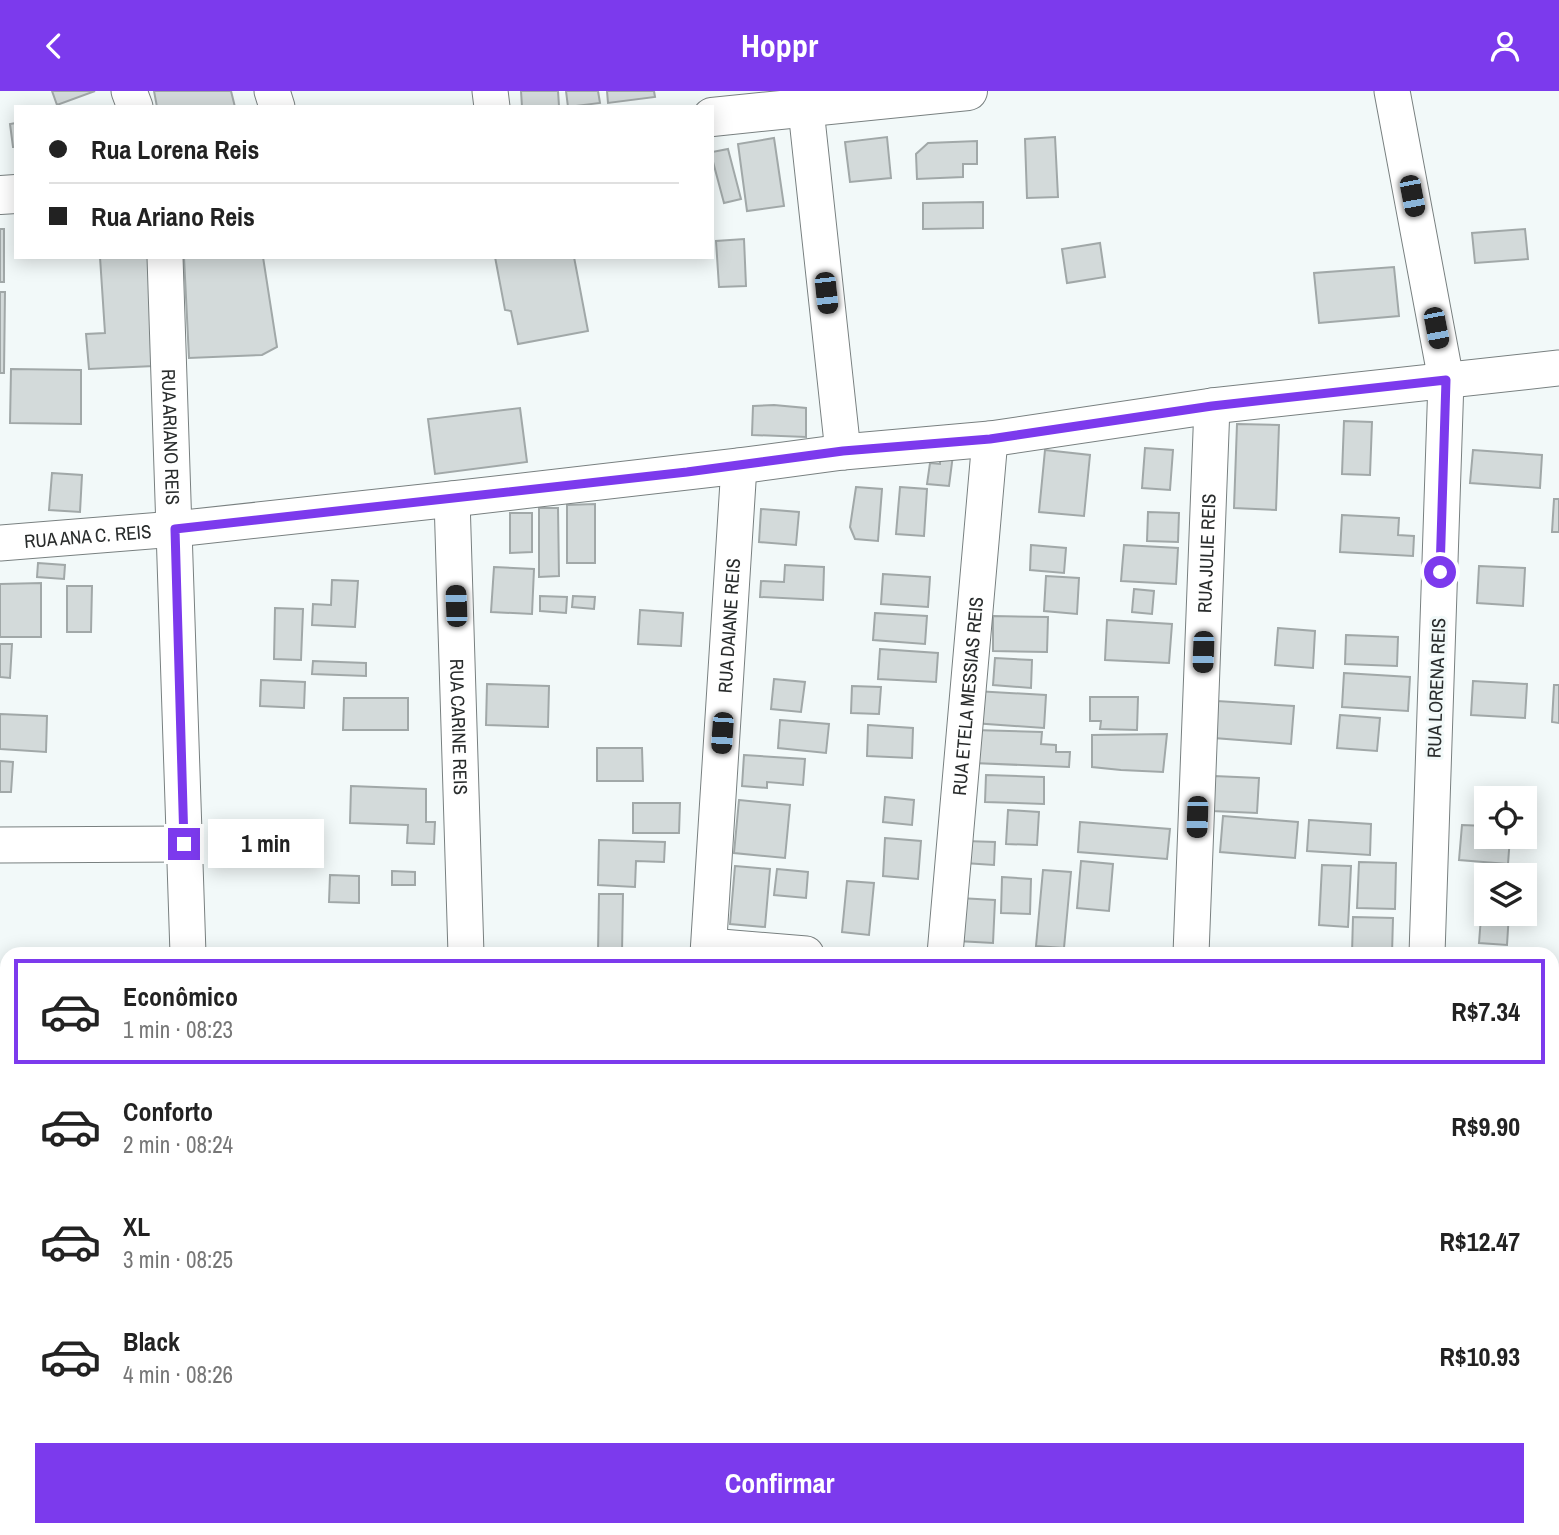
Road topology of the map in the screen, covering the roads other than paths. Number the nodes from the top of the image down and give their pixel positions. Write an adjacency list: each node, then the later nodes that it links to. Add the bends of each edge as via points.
1 (968, 91): 3 (street)
2 (1392, 91): 7 (street, RUA LORENA REIS)
3 (805, 100): 4 (street); 10 (street)
4 (714, 117)
5 (165, 259): 13 (street, RUA ARIANO REIS)
6 (1559, 368): 7 (street, RUA ANA C. REIS)
7 (1446, 380): 8 (street, RUA ANA C. REIS); 22 (street, RUA LORENA REIS)
8 (1212, 406): 9 (street, RUA ANA C. REIS); 21 (street, RUA JULIE REIS)
9 (990, 439): 10 (street, RUA ANA C. REIS); 20 (street, RUA ETELA MESSIAS REIS)
10 (843, 451): 11 (street, RUA ANA C. REIS)
11 (739, 466): 12 (street, RUA ANA C. REIS); 19 (street, RUA DAIANE REIS)
12 (452, 499): 13 (street, RUA ANA C. REIS); 18 (street, RUA CARINE REIS)
13 (175, 529): 14 (street, RUA ANA C. REIS); 15 (street, RUA ARIANO REIS)
14 (0, 543)
15 (184, 844): 16 (street); 17 (street, RUA ARIANO REIS)
16 (0, 845)
17 (188, 947)
18 (466, 947)
19 (708, 947)
20 (946, 947)
21 (1191, 947)
22 (1427, 947)

